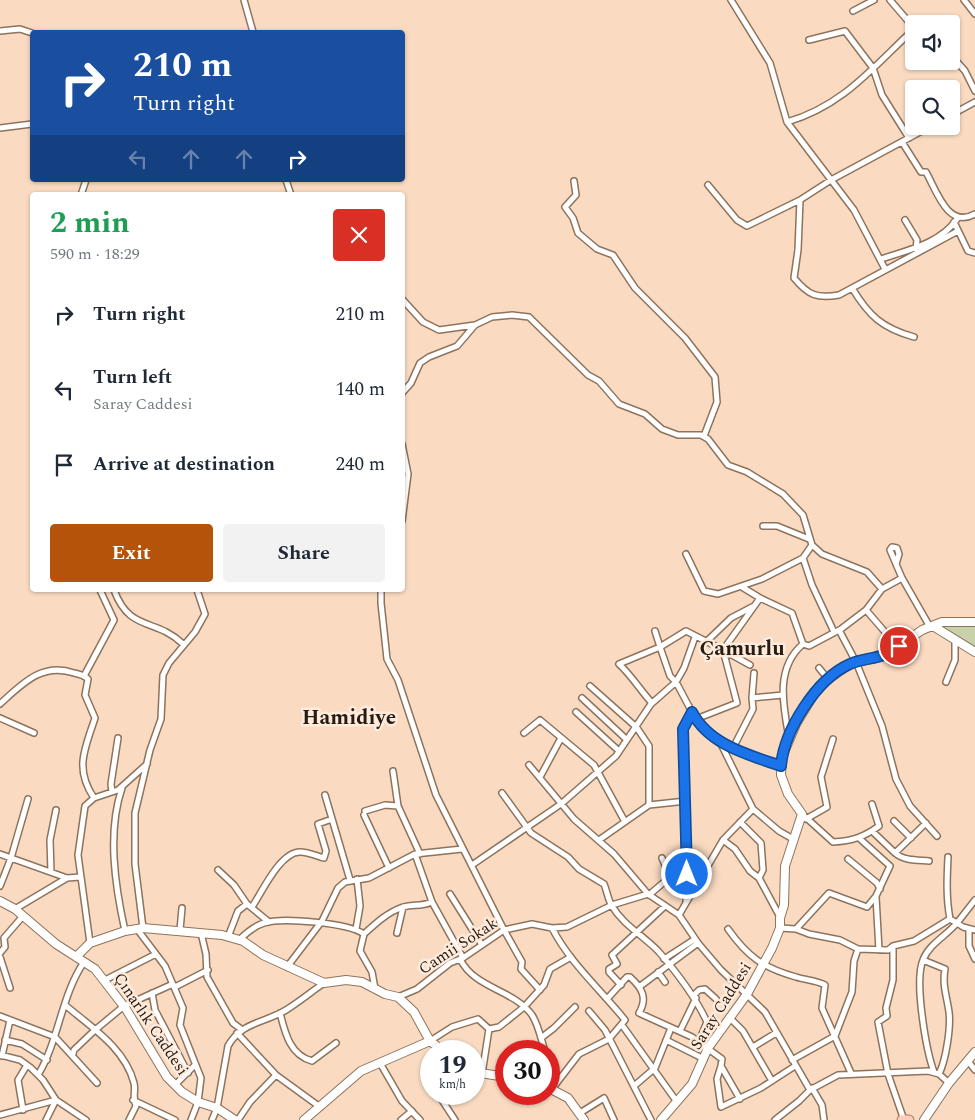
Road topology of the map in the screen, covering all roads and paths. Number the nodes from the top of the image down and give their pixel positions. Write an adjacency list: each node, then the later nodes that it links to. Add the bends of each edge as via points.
1 (244, 0): 10 (street)
2 (731, 0): 19 (street, via 770,63)
3 (874, 0): 6 (street)
4 (890, 0): 8 (street)
5 (964, 0): 7 (street)
6 (853, 11)
7 (975, 14)
8 (905, 18)
9 (0, 30): 11 (street)
10 (252, 30)
11 (30, 32)
12 (905, 37): 15 (street)
13 (809, 40): 15 (street, via 845,31)
14 (960, 65): 16 (street)
15 (872, 68): 19 (street, via 822,110); 23 (street, via 882,95)
16 (975, 91)
17 (975, 102): 18 (street)
18 (960, 110)
19 (787, 122): 25 (street)
20 (30, 124): 21 (street)
21 (0, 128)
22 (914, 135): 23 (street)
23 (909, 138): 24 (street)
24 (902, 142): 25 (street); 35 (street, via 921,172 926,172)
25 (831, 180): 32 (street); 40 (street, via 854,210)
26 (283, 182): 30 (street)
27 (287, 182): 30 (street)
28 (574, 182): 47 (street, via 576,195 565,207 578,234 597,249 613,254 635,288 685,338 715,376 717,402)
29 (708, 185): 32 (street, via 737,220 748,226)
30 (289, 186): 31 (street)
31 (290, 192)
32 (800, 200): 42 (street, via 794,278 802,288 821,299)
33 (975, 214): 35 (street)
34 (905, 220): 37 (street, via 917,240)
35 (956, 221): 36 (street); 37 (street, via 952,227)
36 (958, 232): 38 (street, via 968,250); 39 (street)
37 (917, 247): 39 (street); 40 (street)
38 (975, 253)
39 (914, 254): 41 (street)
40 (881, 259): 41 (street)
41 (885, 269): 42 (street)
42 (852, 288): 45 (street, via 866,311 895,331)
43 (405, 302): 44 (street, via 423,322 439,330)
44 (475, 325): 46 (street, via 457,346 420,363); 47 (street, via 492,317 512,314 529,317 588,375 599,381 619,404 645,414 662,429 678,435)
45 (914, 337)
46 (405, 389)
47 (704, 436): 51 (street, via 728,465 747,472 794,504 803,515)
48 (405, 459): 49 (street, via 408,474)
49 (405, 498)
50 (763, 526): 51 (street, via 777,526)
51 (809, 539): 52 (street)
52 (812, 545): 54 (street); 58 (street, via 822,554 867,572)
53 (686, 554): 57 (street, via 704,591 718,594)
54 (803, 558): 57 (street); 69 (street, via 812,585)
55 (896, 564): 56 (street)
56 (902, 578): 58 (street); 67 (street)
57 (742, 587): 63 (street)
58 (882, 590): 65 (street)
59 (101, 592): 83 (street, via 114,620)
60 (115, 592): 73 (street, via 120,606 134,619 170,632)
61 (198, 592): 73 (street, via 205,614 195,632)
62 (382, 592): 141 (street, via 380,603 387,659 404,697 436,794)
63 (760, 598): 64 (street); 74 (street, via 792,613)
64 (754, 606): 72 (street, via 730,618); 77 (street)
65 (866, 610): 69 (street); 76 (street)
66 (975, 622): 67 (street, via 942,622)
67 (932, 627): 71 (street); 76 (street)
68 (655, 631): 75 (street)
69 (837, 631): 74 (street, via 809,646); 79 (street)
70 (696, 637): 72 (street); 75 (street, via 683,631); 85 (street)
71 (956, 640): 78 (street); 86 (street, via 955,660)
72 (706, 642): 77 (street)
73 (183, 644): 108 (street, via 164,674 161,719)
74 (803, 644): 88 (street, via 786,665)
75 (660, 647): 85 (street, via 670,676); 91 (street, via 619,664)
76 (898, 647): 79 (street, via 885,656)
77 (723, 650): 80 (street); 96 (street, via 737,703)
78 (975, 652)
79 (856, 662): 84 (street); 132 (street, via 882,726 896,779 910,806)
80 (750, 665)
81 (819, 668): 84 (street)
82 (754, 673): 90 (street)
83 (84, 676): 92 (street, via 60,668 38,673); 118 (street, via 88,679 85,695 96,718 82,758 82,774)
84 (828, 679): 103 (street, via 813,693)
85 (676, 682): 91 (street); 94 (street)
86 (946, 682)
87 (590, 686): 97 (street)
88 (783, 695): 90 (street); 103 (street)
89 (582, 698): 102 (street)
90 (752, 698): 106 (street, via 753,709)
91 (652, 703): 97 (street)
92 (0, 704)
93 (576, 712): 107 (street)
94 (692, 712): 96 (street); 120 (street, via 683,729)
95 (0, 718): 98 (street)
96 (696, 719): 105 (street)
97 (635, 726): 102 (street); 123 (street, via 649,746)
98 (34, 733)
99 (524, 733): 101 (street, via 540,720)
100 (118, 738): 115 (street, via 110,784)
101 (561, 738): 111 (street); 113 (street)
102 (626, 739): 107 (street)
103 (789, 739): 110 (street)
104 (833, 739): 127 (street, via 821,777 827,807)
105 (719, 740): 106 (street); 125 (street)
106 (733, 748): 110 (street)
107 (619, 751): 111 (street)
108 (147, 764): 114 (street); 183 (street, via 135,821)
109 (529, 765): 113 (street)
110 (781, 766): 127 (street, via 780,775 788,794)
111 (599, 770): 121 (street); 129 (street)
112 (393, 772): 124 (street)
113 (540, 777): 121 (street)
114 (123, 786): 115 (street); 192 (street, via 114,831 118,902)
115 (112, 792): 118 (street)
116 (502, 793): 133 (street)
117 (324, 795): 128 (street)
118 (94, 798): 154 (street, via 85,806 81,825)
119 (28, 799): 146 (street)
120 (686, 801): 123 (street); 169 (street)
121 (561, 804): 133 (street); 138 (street, via 582,828)
122 (872, 804): 134 (street, via 879,826)
123 (649, 805): 129 (street)
124 (398, 806): 144 (street); 151 (street, via 385,804 365,813)
125 (754, 808): 131 (street); 140 (street)
126 (56, 810): 153 (street, via 50,840)
127 (804, 816): 136 (street, via 833,842); 140 (street, Saray Caddesi)
128 (332, 819): 158 (street); 170 (street, via 318,824 326,851 324,858 299,852 290,855 274,869)
129 (624, 820): 138 (street)
130 (894, 821): 137 (street)
131 (740, 822): 139 (street); 156 (street, via 761,843 763,870)
132 (926, 823): 135 (street); 137 (street)
133 (527, 828): 150 (street); 171 (street, via 568,857 578,869 604,884)
134 (872, 831): 136 (street); 142 (street)
135 (937, 836)
136 (859, 838): 160 (street, via 890,866)
137 (911, 838): 142 (street)
138 (599, 840): 163 (street)
139 (723, 840): 156 (street, via 735,849); 169 (street)
140 (793, 840): 178 (street, Saray Caddesi, via 786,866 786,894)
141 (462, 849): 144 (street); 150 (street)
142 (895, 853): 149 (street, via 911,860)
143 (0, 854): 146 (street)
144 (417, 854): 151 (street); 168 (street)
145 (948, 857): 179 (street, via 946,879)
146 (11, 858): 153 (street); 159 (street)
147 (662, 858): 163 (street, via 670,877)
148 (848, 859): 160 (street)
149 (929, 861)
150 (472, 865): 191 (street)
151 (389, 868): 157 (street, via 369,878)
152 (218, 870): 170 (street)
153 (50, 872): 155 (street)
154 (80, 877): 155 (street); 200 (street)
155 (67, 878): 175 (street)
156 (759, 878): 164 (street)
157 (357, 879): 158 (street); 190 (street, via 360,906)
158 (350, 880): 181 (street, via 338,888)
159 (0, 886)
160 (880, 889): 165 (street)
161 (762, 892): 164 (street)
162 (450, 894): 201 (street)
163 (648, 895): 171 (street, Camii Sokak); 172 (street)
164 (769, 896): 178 (street)
165 (876, 896): 187 (street, via 867,907 829,893); 204 (street)
166 (975, 900): 182 (street)
167 (0, 901): 175 (street, Çınarlık Caddesi)
168 (432, 902): 173 (street, via 418,908); 209 (street)
169 (686, 904): 176 (street)
170 (249, 905): 180 (street); 197 (street, via 238,911)
171 (612, 906): 184 (street, Camii Sokak, via 579,923); 193 (street)
172 (666, 906): 176 (street); 193 (street)
173 (403, 907): 195 (street); 196 (street)
174 (182, 908): 189 (street)
175 (15, 909): 177 (street, Çınarlık Caddesi)
176 (679, 915): 199 (street)
177 (22, 916): 206 (street, via 4,938 5,947); 207 (street, Çınarlık Caddesi)
178 (780, 918): 185 (street, Saray Caddesi)
179 (950, 919): 182 (street); 202 (street, via 914,941)
180 (269, 922): 181 (street); 198 (street, via 247,932)
181 (321, 922): 190 (street); 216 (street)
182 (957, 923): 188 (street); 212 (street)
183 (140, 928): 189 (street); 192 (street); 205 (street)
184 (552, 928): 191 (street, Camii Sokak, via 532,924); 208 (street)
185 (780, 928): 187 (street); 215 (street, Saray Caddesi)
186 (728, 929): 215 (street, via 743,949)
187 (796, 929): 203 (street, via 840,940)
188 (972, 929): 211 (street, via 969,946)
189 (180, 930): 194 (street)
190 (356, 930): 196 (street)
191 (504, 930): 201 (street, Camii Sokak); 227 (street, via 522,962 521,969)
192 (125, 931): 200 (street)
193 (638, 932): 210 (street); 222 (street, via 612,955 617,964 609,972)
194 (201, 933): 197 (street); 217 (street)
195 (397, 933)
196 (364, 934): 226 (street, via 360,951 372,972)
197 (228, 937): 198 (street)
198 (239, 940): 216 (street)
199 (696, 941): 210 (street); 214 (street); 229 (street)
200 (90, 943): 207 (street)
201 (482, 945): 209 (street, Camii Sokak)
202 (893, 946): 204 (street); 281 (street, via 887,1016 878,1022)
203 (858, 949): 204 (street); 250 (street, via 852,992)
204 (879, 950)
205 (156, 954): 219 (street); 223 (street)
206 (0, 955): 225 (street)
207 (76, 957): 213 (street, Çınarlık Caddesi)
208 (571, 957): 227 (street, via 550,970); 232 (street)
209 (462, 959): 231 (street, Camii Sokak, via 450,963 417,989); 236 (street, via 464,967 474,976)
210 (664, 959): 214 (street)
211 (975, 959)
212 (922, 960): 280 (street, via 920,1004 929,1060); 280 (street, via 945,969 943,985 950,1026 946,1057)
213 (84, 962): 219 (street, Çınarlık Caddesi); 234 (street)
214 (669, 964): 218 (street); 230 (street)
215 (763, 964): 229 (street, Saray Caddesi); 250 (street, via 825,985 822,1008)
216 (287, 967): 221 (street)
217 (208, 970): 223 (street); 247 (street, via 211,986)
218 (658, 972): 220 (street); 224 (street)
219 (105, 980): 235 (street, Çınarlık Caddesi)
220 (665, 982)
221 (324, 983): 226 (street, via 346,980); 239 (street)
222 (620, 985): 224 (street, via 630,977); 232 (street)
223 (174, 986): 228 (street); 273 (street, via 183,1008 180,1024)
224 (639, 987): 244 (street, via 643,992 644,1005 639,1013)
225 (10, 988)
226 (374, 988): 231 (street)
227 (540, 990): 236 (street)
228 (152, 993): 235 (street); 278 (street, via 156,1010)
229 (747, 994): 241 (street, Saray Caddesi); 249 (street, via 765,1012)
230 (695, 996): 233 (street, via 699,990 705,989); 248 (street); 258 (street, via 707,1022)
231 (398, 997): 255 (street, via 414,1012)
232 (607, 999): 243 (street)
233 (716, 999)
234 (65, 1005): 246 (street); 251 (street)
235 (124, 1006): 246 (street); 288 (street, Çınarlık Caddesi, via 152,1054)
236 (524, 1006): 245 (street, via 499,1028); 252 (street, via 532,1016)
237 (575, 1007): 252 (street)
238 (589, 1011): 253 (street)
239 (280, 1014): 247 (street); 259 (street, via 288,1042 305,1059 312,1061)
240 (0, 1016): 242 (street)
241 (731, 1019): 262 (street); 263 (street, Saray Caddesi)
242 (10, 1020): 251 (street); 254 (street)
243 (623, 1022): 253 (street); 276 (street)
244 (671, 1028): 248 (street); 257 (street)
245 (489, 1029): 256 (street, via 478,1018 452,1027); 261 (street)
246 (95, 1030): 265 (street); 292 (street, via 116,1048 134,1084)
247 (239, 1031): 283 (street); 299 (street, via 228,1046)
248 (680, 1031): 258 (street)
249 (776, 1033): 262 (street); 269 (street)
250 (835, 1036): 269 (street); 279 (street)
251 (55, 1037): 265 (street); 268 (street)
252 (540, 1038)
253 (610, 1039): 284 (street, via 578,1054); 289 (street)
254 (6, 1040): 266 (street); 268 (street, via 22,1044)
255 (429, 1040)
256 (432, 1040)
257 (666, 1040): 267 (street); 276 (street)
258 (699, 1041): 263 (street)
259 (336, 1043)
260 (420, 1045): 271 (street)
261 (485, 1045)
262 (754, 1047): 285 (street)
263 (708, 1048): 267 (street, Saray Caddesi); 274 (street, via 722,1059)
264 (975, 1053): 270 (street)
265 (73, 1054): 286 (street)
266 (1, 1056): 272 (street)
267 (704, 1059): 296 (street, Saray Caddesi, via 692,1084)
268 (47, 1060): 282 (street)
269 (792, 1060): 275 (street)
270 (968, 1062): 277 (street); 287 (street)
271 (380, 1063): 298 (street, via 361,1071); 301 (street, via 402,1100)
272 (27, 1065): 282 (street); 300 (street, via 18,1080)
273 (195, 1065): 278 (street); 295 (street, via 202,1078)
274 (721, 1066): 293 (street); 293 (street, via 718,1079 721,1106)
275 (795, 1066): 285 (street); 290 (street)
276 (655, 1068): 289 (street); 296 (street)
277 (975, 1070)
278 (188, 1073): 288 (street)
279 (851, 1073): 281 (street); 290 (street, via 838,1075)
280 (936, 1073): 281 (street, via 911,1070); 287 (street)
281 (888, 1074): 323 (street)
282 (38, 1075): 294 (street)
283 (276, 1075): 298 (street); 313 (street)
284 (560, 1077)
285 (772, 1081): 293 (street)
286 (98, 1083)
287 (949, 1083): 305 (street)
288 (175, 1085): 295 (street, Çınarlık Caddesi)
289 (634, 1086): 319 (street)
290 (811, 1089): 321 (street); 322 (street, via 822,1105)
291 (560, 1093): 304 (street)
292 (133, 1099): 309 (street, via 136,1106); 310 (street)
293 (740, 1099)
294 (56, 1100): 300 (street); 307 (street); 308 (street)
295 (198, 1102): 299 (street, Çınarlık Caddesi); 311 (street)
296 (677, 1102): 320 (street, Saray Caddesi)
297 (445, 1105): 317 (street)
298 (320, 1107): 314 (street)
299 (217, 1108): 312 (street); 313 (street, Çınarlık Caddesi)
300 (24, 1110): 302 (street)
301 (412, 1110): 315 (street); 316 (street)
302 (11, 1113): 303 (street); 306 (street)
303 (0, 1115)
304 (582, 1116): 318 (street, via 604,1098)
305 (927, 1119)
306 (8, 1120)
307 (46, 1120)
308 (86, 1120)
309 (129, 1120)
310 (175, 1120)
311 (191, 1120)
312 (212, 1120)
313 (236, 1120)
314 (304, 1120)
315 (401, 1120)
316 (420, 1120)
317 (455, 1120)
318 (614, 1120)
319 (651, 1120)
320 (662, 1120)
321 (775, 1120)
322 (824, 1120)
323 (903, 1120): 324 (main road)
324 (908, 1120)

